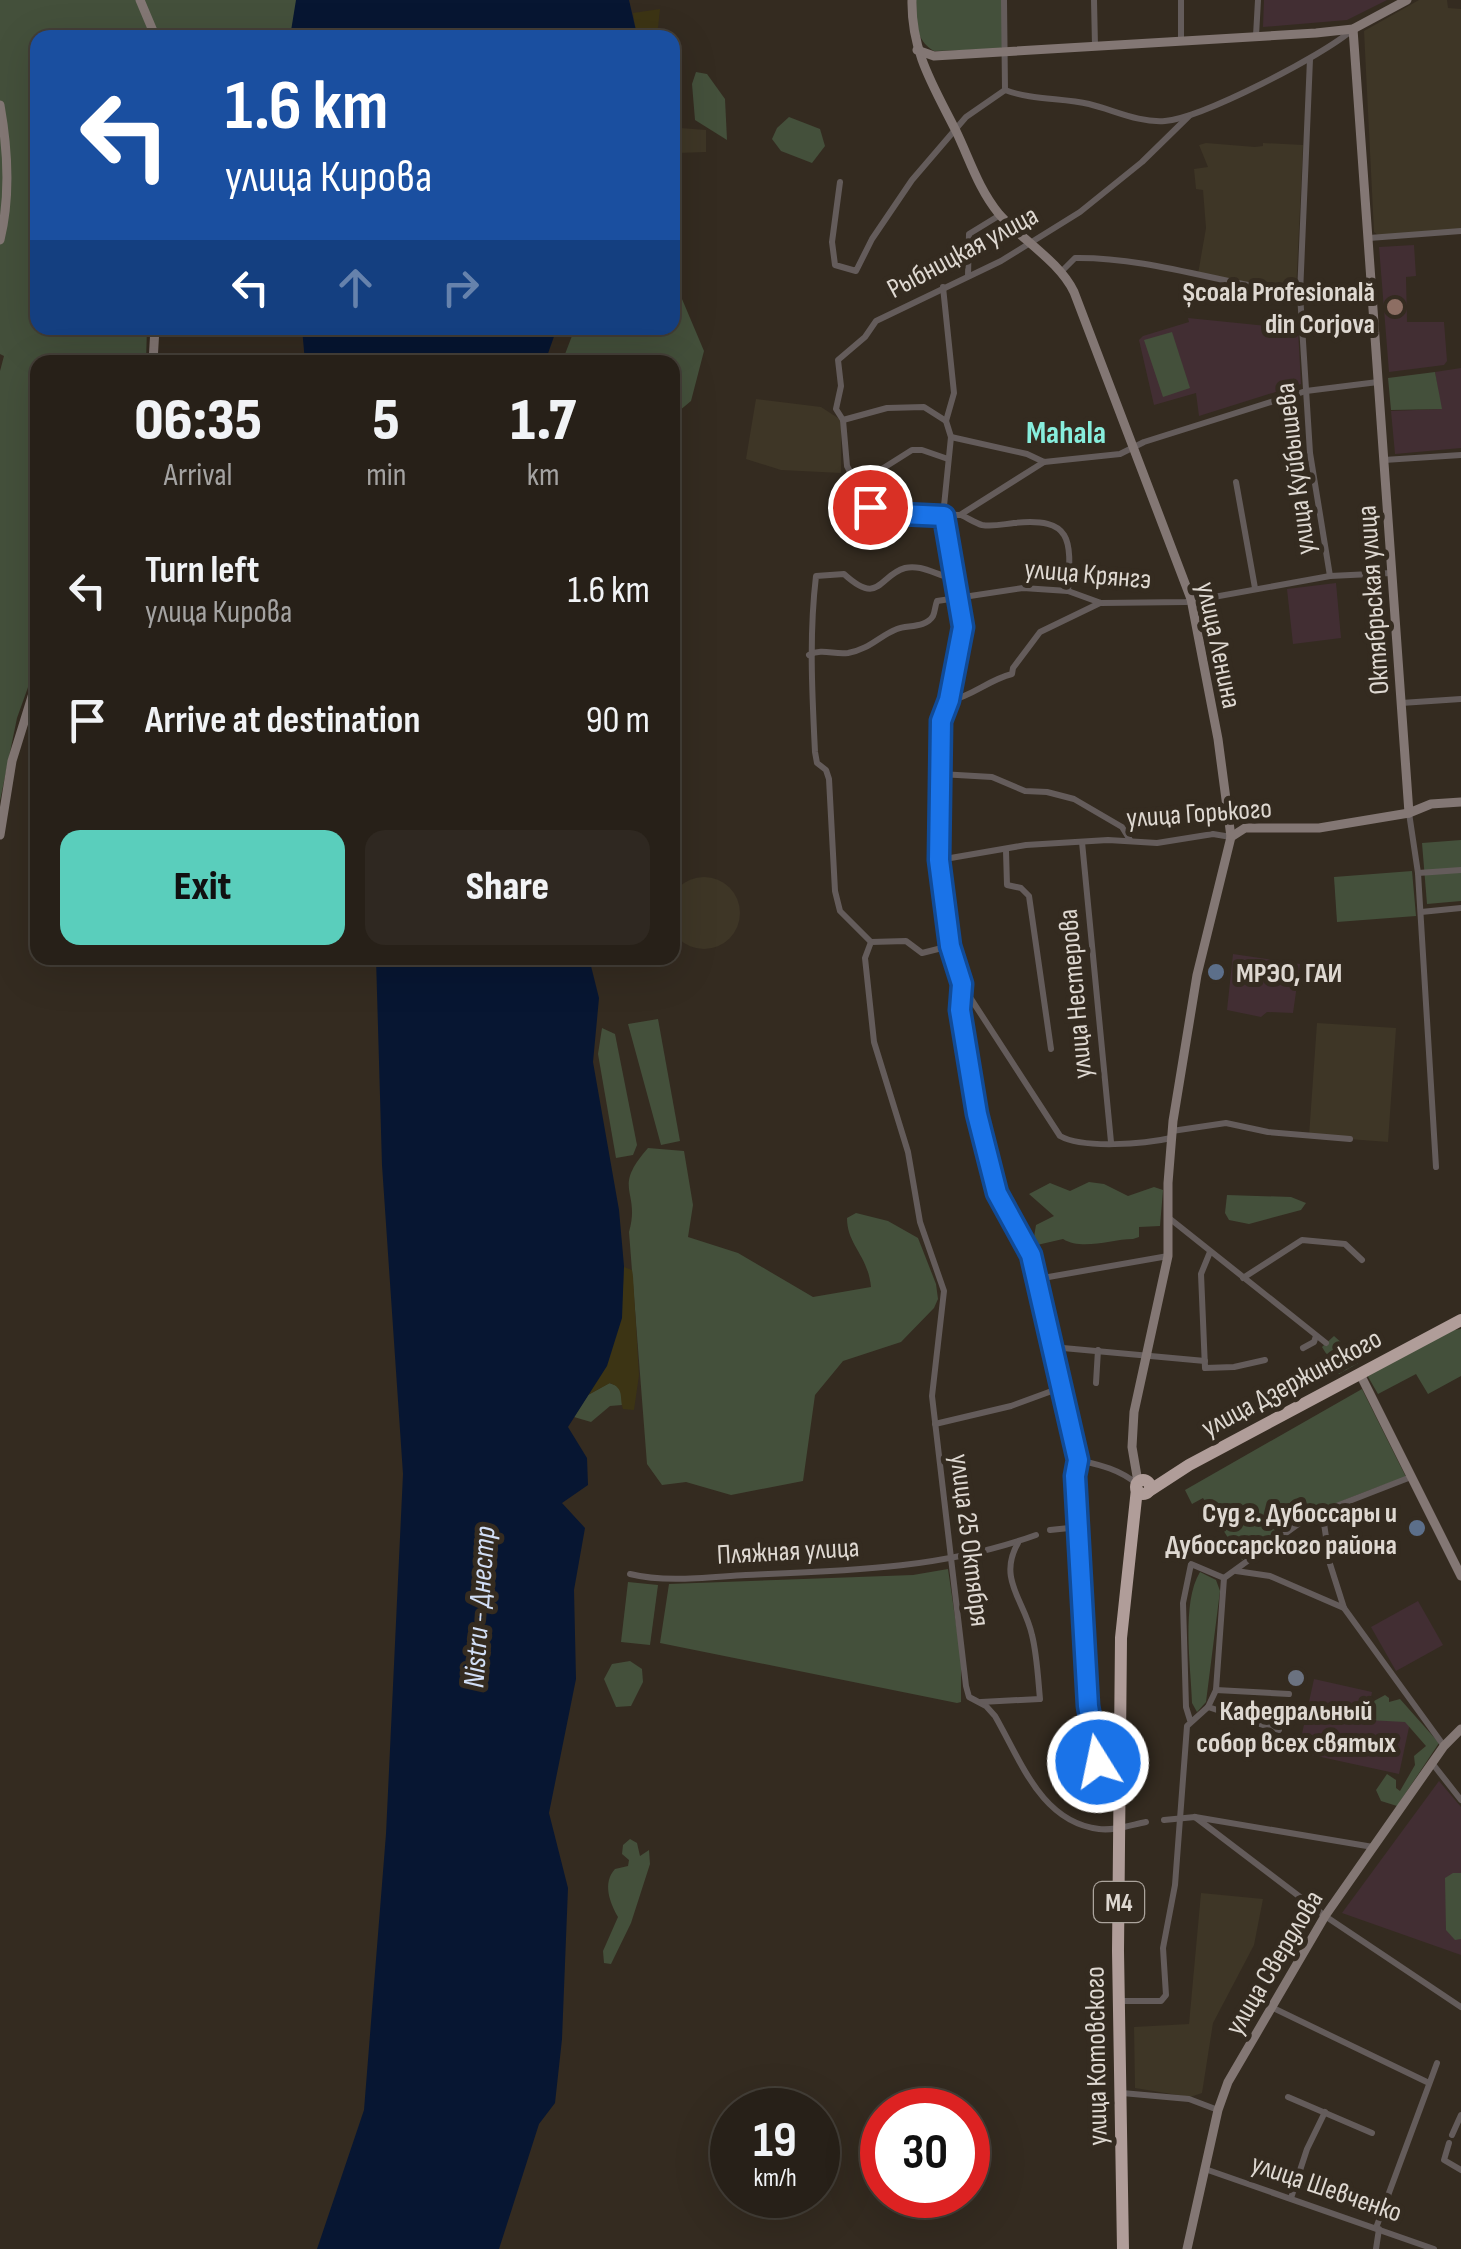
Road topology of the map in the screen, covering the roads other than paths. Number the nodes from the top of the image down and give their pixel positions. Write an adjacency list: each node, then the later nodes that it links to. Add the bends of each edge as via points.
1 (140, 0): 9 (street)
2 (912, 0): 13 (street, улица Ленина)
3 (1004, 0): 14 (street)
4 (1094, 0): 12 (street)
5 (1181, 0): 11 (street)
6 (1258, 0): 10 (street)
7 (1406, 0): 8 (street)
8 (1353, 29): 10 (street); 15 (street); 23 (street, Октябрьская улица)
9 (153, 30)
10 (1256, 36): 11 (street)
11 (1181, 40): 12 (street)
12 (1095, 47): 14 (street)
13 (917, 50): 14 (street, via 934,56); 19 (street, улица Ленина)
14 (1005, 52): 16 (street)
15 (1310, 58): 18 (street); 29 (street, улица Куйбышева)
16 (1005, 90): 18 (street, via 1152,120); 19 (street)
17 (0, 105): 24 (street, via 8,166)
18 (1194, 112): 25 (street, Рыбницкая улица, via 1080,212)
19 (954, 129): 20 (street, via 888,214 858,270 850,272 835,265 832,242); 21 (street, улица Ленина, via 976,181)
20 (840, 182)
21 (1000, 215): 25 (street, улица Ленина); 27 (street, via 969,234)
22 (1461, 230): 23 (street)
23 (1369, 238): 30 (street, Октябрьская улица)
24 (0, 240)
25 (1028, 244): 26 (street, улица Ленина); 27 (street, Рыбницкая улица)
26 (1060, 272): 29 (street, via 1076,258 1103,258); 35 (street, улица Ленина, via 1074,292)
27 (968, 277): 28 (street, Рыбницкая улица)
28 (943, 288): 32 (street, Рыбницкая улица, via 876,321 840,357 836,410); 33 (street, via 954,393)
29 (1300, 294): 31 (street, улица Куйбышева)
30 (1379, 382): 31 (street); 38 (street, Октябрьская улица)
31 (1306, 391): 35 (street); 45 (street, улица Куйбышева)
32 (843, 420): 33 (street, via 924,406); 40 (street)
33 (946, 422): 34 (street)
34 (951, 437): 37 (street); 39 (street)
35 (1132, 447): 39 (street, via 1094,459); 50 (street, улица Ленина)
36 (1461, 455): 38 (street)
37 (948, 459): 40 (street, via 912,450 874,474); 43 (street)
38 (1384, 460): 44 (street, Октябрьская улица)
39 (1044, 462): 42 (street)
40 (851, 474): 43 (street, via 864,500 880,513)
41 (1236, 482): 47 (street)
42 (960, 515): 43 (street); 48 (street, via 988,525 1056,525 1066,539)
43 (944, 516): 46 (street)
44 (1392, 574): 45 (street, улица Крянгэ); 56 (street, Октябрьская улица)
45 (1330, 576): 47 (street, улица Крянгэ)
46 (952, 578): 49 (street); 52 (street, via 906,568 873,588 844,574 816,576)
47 (1255, 588): 50 (street, улица Крянгэ)
48 (1068, 591): 49 (street, улица Крянгэ, via 1023,588); 51 (street, улица Крянгэ)
49 (959, 597): 52 (street, via 937,601 924,623 892,631 860,650); 54 (street, via 963,627)
50 (1191, 599): 51 (street, улица Крянгэ); 61 (street, улица Ленина)
51 (1101, 603): 54 (street, via 1040,632 1012,674)
52 (810, 655): 70 (street, via 815,752 829,778 835,891 840,911)
53 (1461, 698): 56 (street)
54 (949, 700): 57 (street, via 941,721)
55 (30, 703): 60 (street)
56 (1402, 703): 59 (street, Октябрьская улица)
57 (940, 774): 62 (street, via 992,777 1074,799 1122,827); 65 (street)
58 (1461, 802): 59 (street, улица Горького)
59 (1409, 813): 61 (street, улица Горького, via 1319,828 1245,828); 67 (street, Октябрьская улица)
60 (0, 834)
61 (1231, 837): 62 (street, улица Горького); 74 (street, улица Ленина, via 1197,975)
62 (1130, 840): 63 (street, улица Горького)
63 (1082, 842): 64 (street, улица Горького); 76 (street, улица Нестерова)
64 (1006, 851): 65 (street, улица Горького); 73 (street, via 1007,885 1028,896)
65 (939, 860): 71 (street)
66 (1461, 870): 67 (street)
67 (1418, 873): 69 (street, Октябрьская улица)
68 (1461, 908): 69 (street)
69 (1420, 912): 77 (street, Октябрьская улица)
70 (871, 942): 71 (street, via 906,941 922,952); 96 (street, улица 25 Октября, via 864,958 874,1042 944,1291)
71 (950, 946): 72 (street)
72 (962, 984): 76 (street, via 1060,1136); 83 (street, via 963,1027 992,1178)
73 (1052, 1049)
74 (1172, 1134): 75 (street, via 1233,1124); 76 (street, via 1142,1143); 78 (street, улица Ленина)
75 (1350, 1138)
76 (1111, 1142)
77 (1436, 1166)
78 (1168, 1217): 79 (street); 80 (street, улица Котовского)
79 (1210, 1252): 82 (street); 92 (street, via 1201,1274)
80 (1168, 1256): 83 (street); 90 (street, улица Котовского)
81 (1362, 1260): 82 (street, via 1345,1244 1302,1240)
82 (1243, 1278): 85 (street)
83 (1037, 1280): 87 (street)
84 (1461, 1322): 93 (highway, улица Дзержинского)
85 (1316, 1336): 86 (street); 88 (street)
86 (1326, 1344)
87 (1052, 1347): 89 (street); 95 (street)
88 (1303, 1348)
89 (1098, 1350): 90 (street); 94 (street)
90 (1146, 1357): 92 (street); 99 (street, улица Котовского, via 1132,1447)
91 (1266, 1360): 92 (street, via 1205,1368)
92 (1205, 1362)
93 (1360, 1374): 98 (street); 99 (highway, улица Дзержинского)
94 (1096, 1382)
95 (1060, 1388): 96 (street); 97 (street)
96 (935, 1424): 105 (street, улица 25 Октября)
97 (1078, 1460): 99 (street); 101 (street)
98 (1412, 1478): 100 (street); 108 (street)
99 (1143, 1485): 121 (highway, улица Котовского / M4, via 1120,1638)
100 (1322, 1510): 106 (street); 110 (street)
101 (1080, 1526): 102 (street); 121 (street, via 1088,1706 1098,1762)
102 (1050, 1530)
103 (1036, 1536): 104 (street, Пляжная улица)
104 (1019, 1541): 105 (street, Пляжная улица); 113 (street, via 1010,1579 1031,1630 1040,1699)
105 (949, 1560): 107 (street, Пляжная улица, via 818,1572); 113 (street, улица 25 Октября, via 966,1686)
106 (1234, 1571): 109 (street); 110 (street, via 1270,1576)
107 (630, 1574)
108 (1461, 1576)
109 (1224, 1578): 111 (street); 115 (street, via 1191,1564 1183,1626)
110 (1344, 1608): 118 (street)
111 (1216, 1690): 112 (street); 114 (street)
112 (1289, 1694)
113 (979, 1702): 126 (street, улица 25 Октября, via 995,1716 1051,1810 1096,1829)
114 (1208, 1706): 115 (street); 117 (street)
115 (1190, 1720): 122 (street)
116 (1461, 1729): 118 (street, улица Свердлова)
117 (1279, 1730)
118 (1444, 1746): 119 (street, улица Свердлова)
119 (1432, 1763): 120 (street); 127 (street, улица Свердлова)
120 (1461, 1800)
121 (1121, 1801): 126 (highway, улица Котовского / M4)
122 (1181, 1817): 123 (street); 124 (street); 129 (street, via 1176,1885 1164,1927 1166,1995)
123 (1195, 1817): 127 (street); 128 (street)
124 (1164, 1820)
125 (1146, 1822): 126 (street, улица 25 Октября)
126 (1120, 1828): 129 (highway, улица Котовского / M4)
127 (1374, 1847): 128 (street, улица Свердлова)
128 (1325, 1916): 130 (street, улица Свердлова); 131 (street)
129 (1118, 2002): 134 (highway, улица Котовского / M4)
130 (1270, 2006): 133 (street); 136 (street, улица Свердлова)
131 (1461, 2007)
132 (1437, 2063): 133 (street)
133 (1429, 2084): 143 (street)
134 (1121, 2093): 136 (street, via 1190,2099); 144 (highway, улица Котовского / M4)
135 (1288, 2097): 137 (street)
136 (1218, 2110): 140 (street, улица Свердлова)
137 (1325, 2112): 139 (street); 142 (street)
138 (1461, 2116): 141 (street, via 1444,2160)
139 (1372, 2133)
140 (1204, 2168): 142 (street, улица Шевченко); 145 (street, улица Свердлова)
141 (1461, 2170)
142 (1291, 2198): 143 (street, улица Шевченко)
143 (1377, 2228): 146 (street); 147 (street, улица Шевченко)
144 (1123, 2249)
145 (1187, 2249)
146 (1376, 2249)
147 (1434, 2249)

